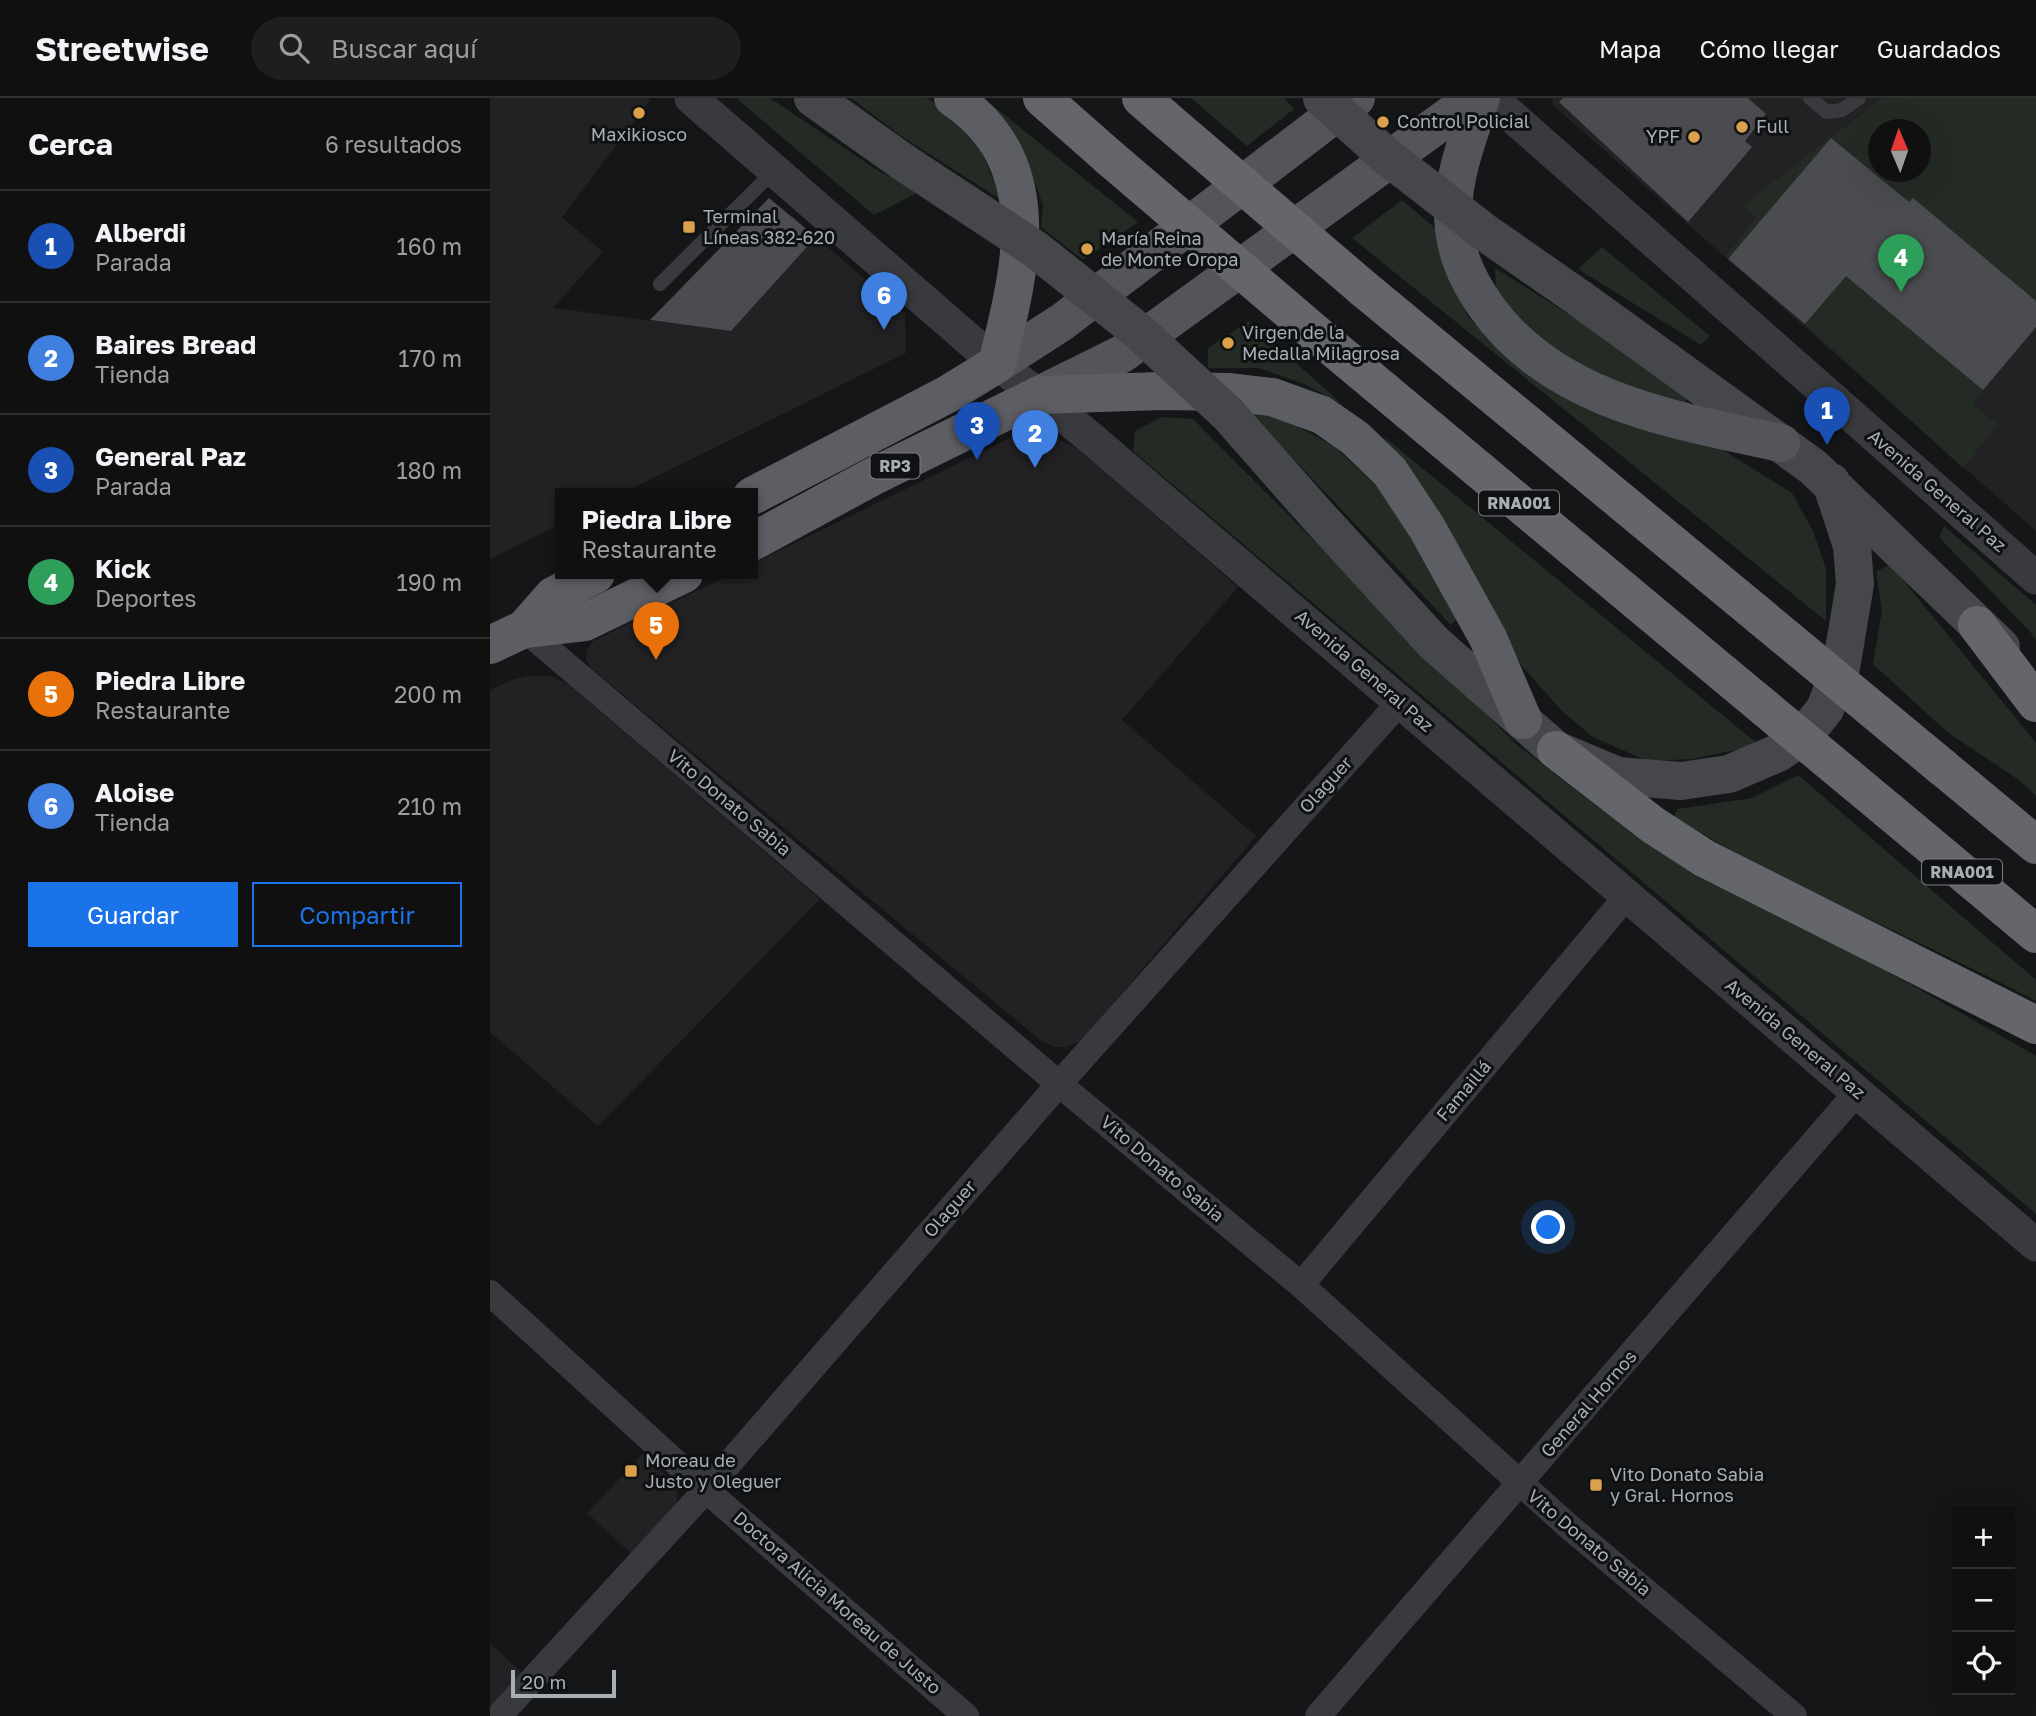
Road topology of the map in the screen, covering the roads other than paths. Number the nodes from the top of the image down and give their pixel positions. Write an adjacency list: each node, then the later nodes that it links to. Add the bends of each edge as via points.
1 (691, 98): 13 (street, Avenida General Paz)
2 (814, 98): 30 (main road, bridge, via 1035,249 1139,331 1228,414 1434,643)
3 (953, 98): 15 (highway, via 985,126 1000,147 1019,200 1022,230 1014,293)
4 (1042, 98): 34 (highway, RNA001, bridge, via 1315,333)
5 (1322, 98): 17 (main road, bridge, via 1483,231)
6 (1356, 98): 15 (main road, via 1062,322)
7 (1474, 98): 16 (main road, via 1122,354)
8 (1481, 98): 17 (main road, via 1457,173 1453,212 1468,280 1499,325 1532,356 1580,386 1653,415)
9 (1491, 98): 21 (street, Avenida General Paz)
10 (1810, 98): 11 (lane, via 1827,112 1842,110)
11 (1859, 98)
12 (1152, 108): 32 (highway, bridge)
13 (775, 170): 14 (lane); 15 (street, Avenida General Paz)
14 (660, 284)
15 (997, 363): 16 (street, Avenida General Paz); 19 (highway, RP3, via 948,394)
16 (1039, 395): 20 (highway, RP3); 28 (street, Avenida General Paz); 30 (highway, via 1228,392 1272,397 1322,415 1355,438 1410,499 1488,638)
17 (1781, 443): 18 (main road)
18 (1831, 482): 24 (main road); 31 (main road, via 1852,546 1855,584 1841,668 1825,709 1805,734 1778,753 1729,774 1681,781 1618,776)
19 (758, 493)
20 (758, 538)
21 (2036, 578)
22 (586, 579): 25 (highway, via 554,596)
23 (674, 579): 25 (highway, via 585,622)
24 (1977, 625): 27 (main road); 29 (highway)
25 (524, 629): 26 (highway); 36 (street, Vito Donato Sabia)
26 (490, 645)
27 (2036, 679)
28 (1400, 702): 33 (street, Avenida General Paz); 36 (street, Olaguer)
29 (2036, 704)
30 (1523, 720): 31 (main road)
31 (1556, 750): 35 (highway, via 1704,858)
32 (2036, 845)
33 (1626, 897): 37 (street, Avenida General Paz); 39 (street, Famaillá)
34 (2036, 934)
35 (2036, 1025)
36 (1059, 1084): 39 (street, Vito Donato Sabia); 42 (street, Olaguer)
37 (1858, 1091): 38 (street, Avenida General Paz); 41 (street, General Hornos)
38 (2036, 1245)
39 (1301, 1285): 41 (street, Vito Donato Sabia)
40 (490, 1293): 42 (street, Doctora Alicia Moreau de Justo)
41 (1520, 1484): 45 (street, General Hornos); 46 (street, Vito Donato Sabia)
42 (706, 1489): 43 (street, Olaguer); 44 (street, Doctora Alicia Moreau de Justo)
43 (499, 1716)
44 (966, 1716)
45 (1318, 1716)
46 (1794, 1716)

